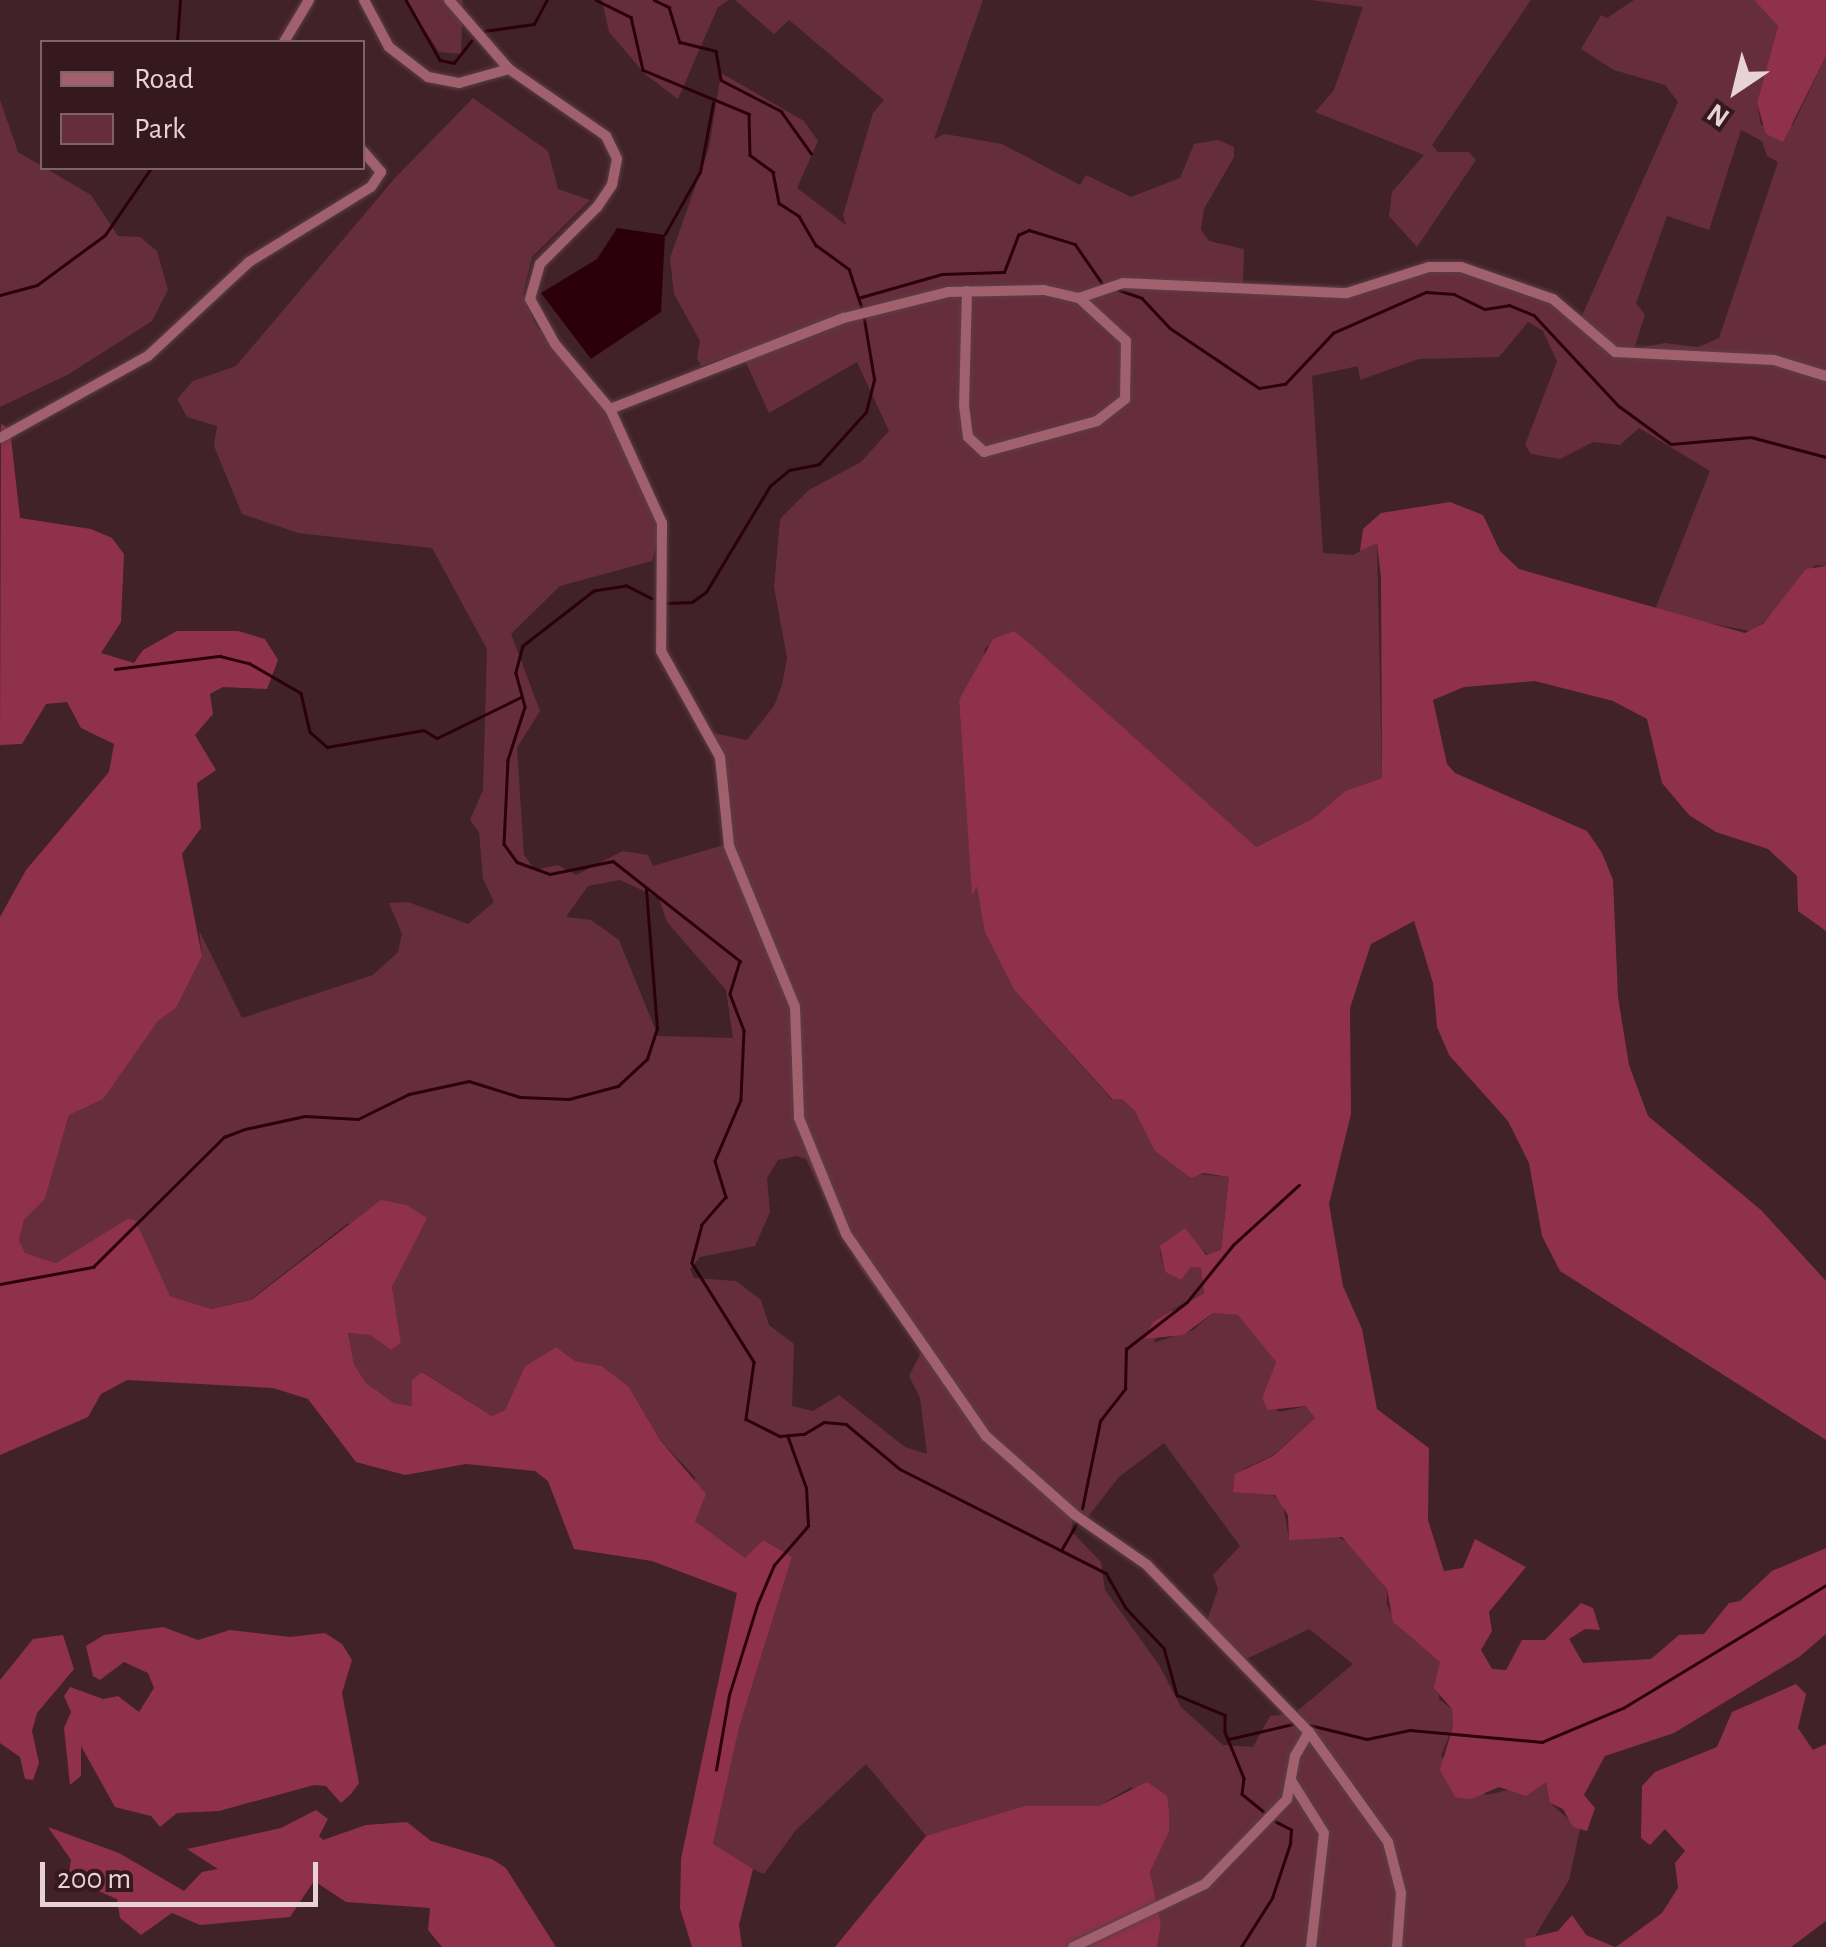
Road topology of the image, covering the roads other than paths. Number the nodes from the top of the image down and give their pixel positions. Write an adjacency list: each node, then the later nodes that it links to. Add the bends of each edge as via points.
1 (309, 0): 4 (street)
2 (364, 0): 5 (street, via 389,47 428,77 459,83)
3 (449, 0): 5 (street)
4 (285, 40)
5 (509, 69): 10 (street, via 606,136 617,159 612,185 597,206 540,264 530,299 555,344)
6 (365, 153): 11 (street, via 381,172 371,187 249,262 148,356)
7 (967, 291): 8 (street, via 1044,290); 8 (street, via 964,405 968,437 984,452 1097,421 1125,399 1126,341); 10 (street, via 862,313)
8 (1079, 298): 9 (street, via 1123,283 1347,293 1404,272 1461,267 1553,299 1615,352 1774,360)
9 (1826, 376)
10 (610, 409): 12 (street, via 662,523 661,652 720,757 729,846 796,1008 799,1118 846,1234 986,1436 1147,1566)
11 (0, 438)
12 (1310, 1732): 13 (street, via 1295,1756); 16 (street, via 1388,1842 1400,1894)
13 (1291, 1781): 14 (street, via 1277,1810 1195,1892); 15 (street, via 1324,1834)
14 (1073, 1947)
15 (1311, 1947)
16 (1397, 1947)

